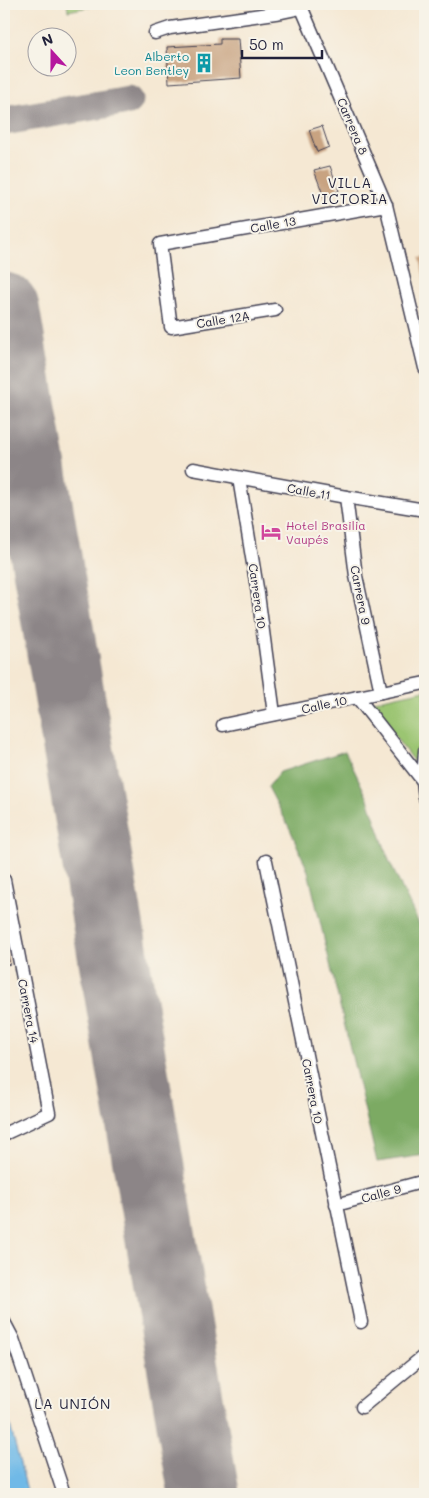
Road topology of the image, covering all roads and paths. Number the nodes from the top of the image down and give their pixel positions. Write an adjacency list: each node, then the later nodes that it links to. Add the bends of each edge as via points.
1 (300, 6): 2 (street, via 282,12); 3 (street, Carrera 8)
2 (155, 33)
3 (386, 204): 5 (street, Calle 13, via 160,244); 6 (street, Carrera 8)
4 (275, 310): 5 (street, Calle 12A)
5 (171, 327)
6 (425, 368)
7 (193, 469): 8 (street, Calle 11)
8 (239, 478): 9 (street, Calle 11); 14 (street, Carrera 10)
9 (346, 497): 10 (street, Calle 11); 12 (street, Carrera 9, via 356,576)
10 (425, 510)
11 (425, 683): 12 (street, Calle 10)
12 (382, 692): 13 (street, Calle 10)
13 (357, 697): 14 (street, Calle 10); 17 (street)
14 (274, 714): 15 (street, Calle 10)
15 (223, 725)
16 (425, 751): 17 (street)
17 (423, 781): 18 (street)
18 (425, 798)
19 (266, 861): 23 (street, Carrera 10)
20 (4, 880): 21 (street, Carrera 14, via 49,1113)
21 (4, 1134)
22 (425, 1181): 23 (street, Calle 9)
23 (336, 1205): 25 (street, Carrera 10)
24 (4, 1322): 28 (street, via 13,1339)
25 (361, 1322)
26 (425, 1355): 27 (street)
27 (362, 1407)
28 (64, 1494)

